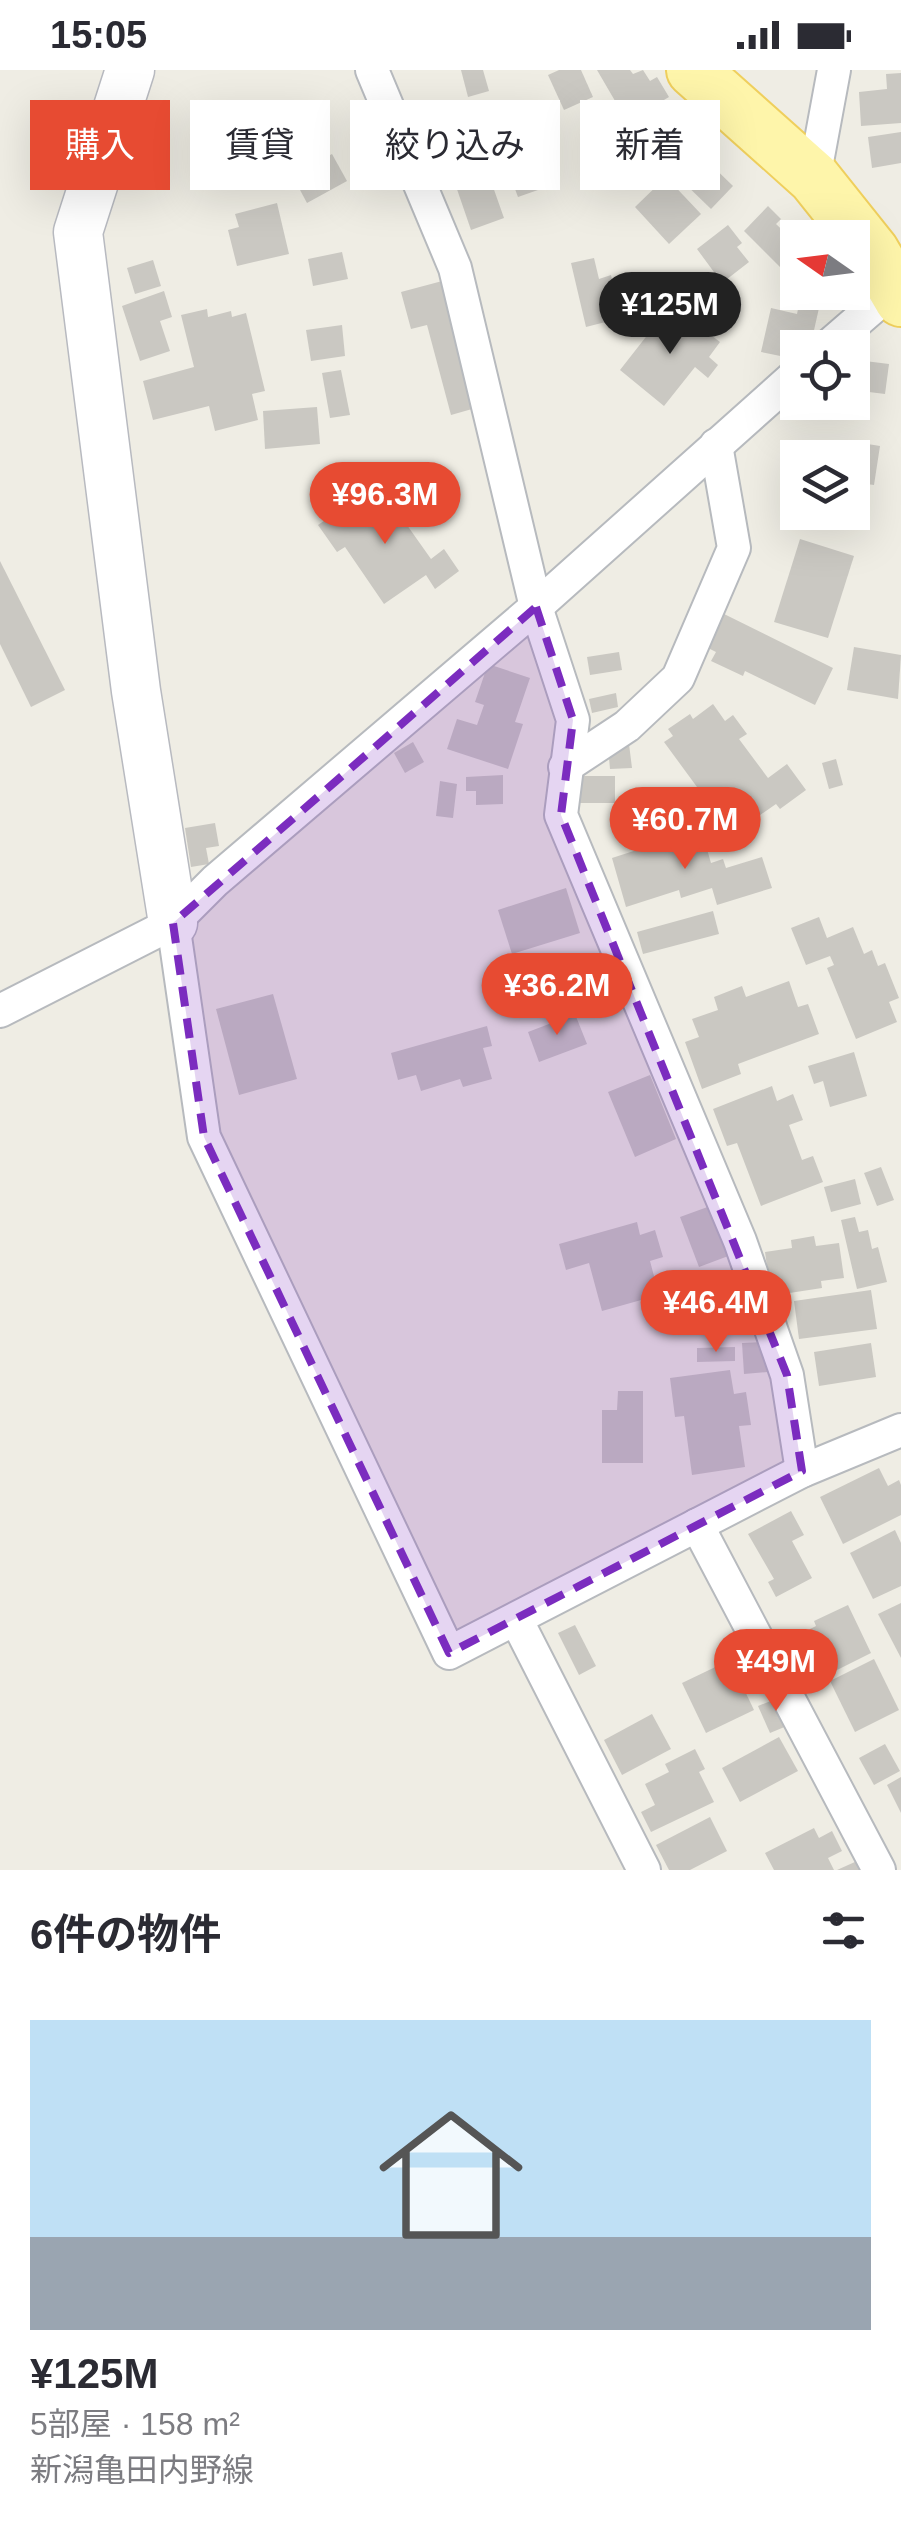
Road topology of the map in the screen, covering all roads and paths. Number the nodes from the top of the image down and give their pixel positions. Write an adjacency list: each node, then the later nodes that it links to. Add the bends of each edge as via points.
1 (130, 70): 12 (street, via 78,232 136,691)
2 (372, 70): 10 (street, via 455,268)
3 (693, 70): 5 (main road)
4 (834, 70): 5 (street)
5 (814, 178): 6 (main road)
6 (898, 291): 7 (street)
7 (849, 330)
8 (780, 389): 9 (street)
9 (716, 446): 10 (street); 11 (street, via 734,548 678,678 627,726)
10 (536, 607): 11 (street, via 573,720); 12 (street, via 215,881)
11 (565, 767): 15 (street, via 561,815 740,1241 787,1375)
12 (174, 924): 13 (street); 17 (street, via 204,1137 449,1654)
13 (0, 1012)
14 (899, 1436): 15 (street)
15 (802, 1471): 16 (street)
16 (697, 1524): 17 (street); 19 (street)
17 (516, 1619): 18 (street)
18 (644, 1870)
19 (879, 1870)

